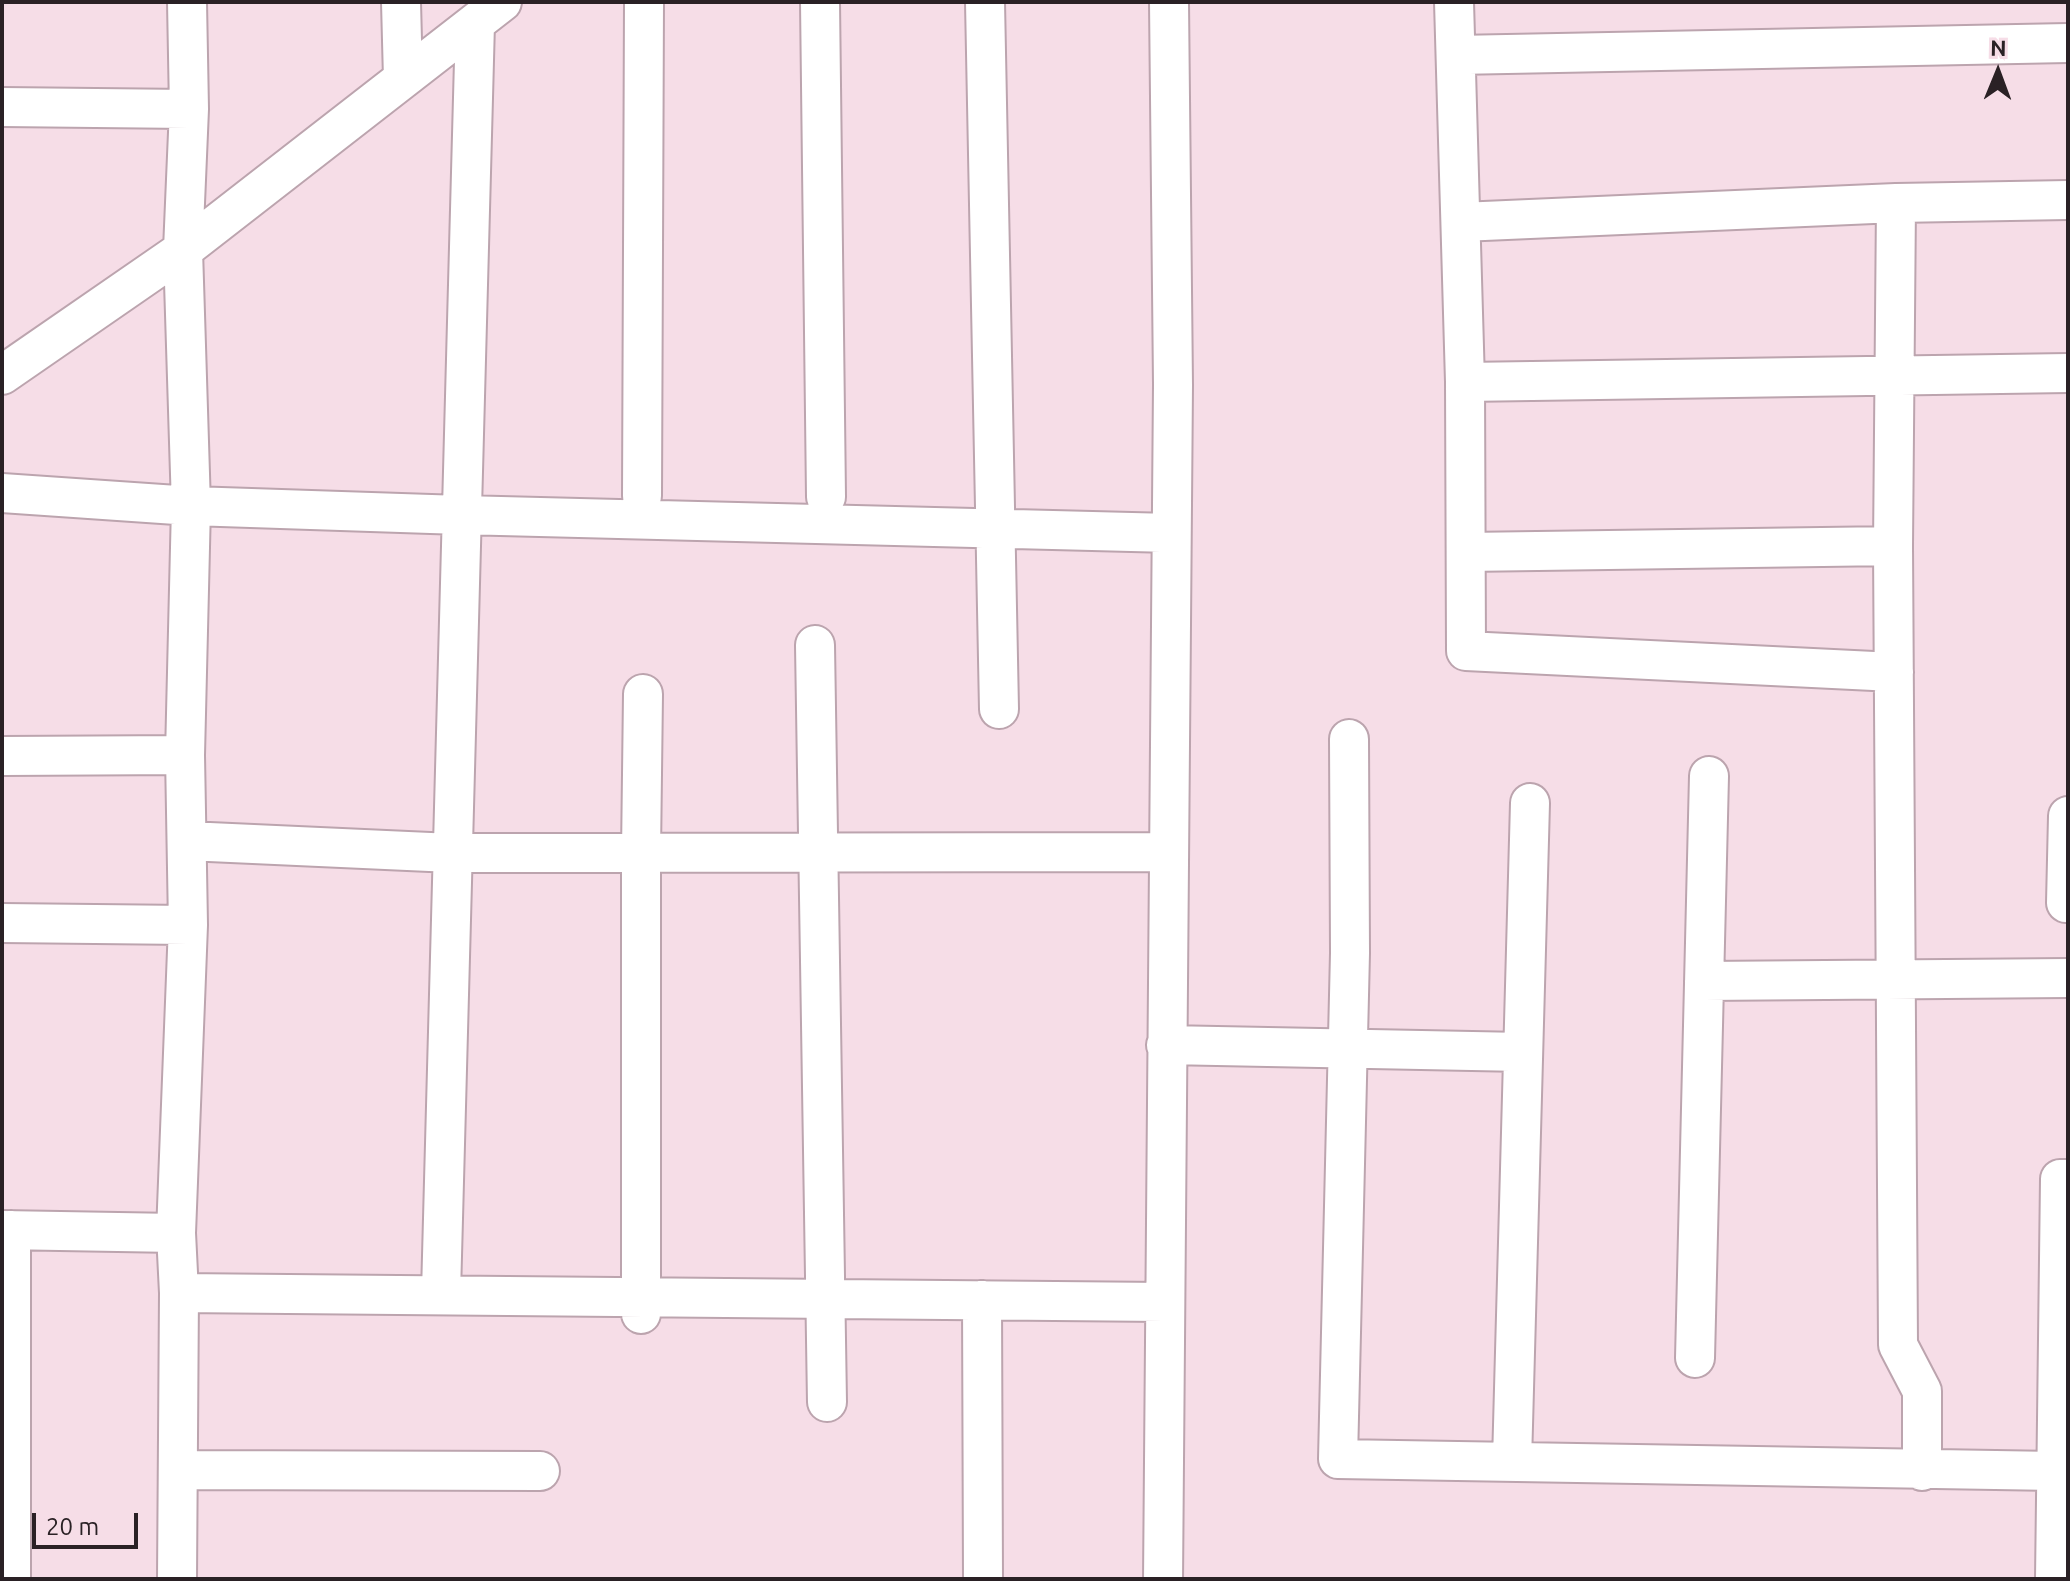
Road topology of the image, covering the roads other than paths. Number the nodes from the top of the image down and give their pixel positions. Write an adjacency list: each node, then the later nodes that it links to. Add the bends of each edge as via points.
1 (187, 2): 13 (street)
2 (401, 2): 11 (street)
3 (644, 2): 23 (street)
4 (820, 2): 24 (street)
5 (985, 2): 27 (street)
6 (1169, 2): 28 (street)
7 (1454, 2): 10 (street)
8 (488, 12): 11 (street); 26 (street)
9 (2068, 43): 10 (street)
10 (1456, 55): 16 (street)
11 (403, 79): 17 (street)
12 (2, 107): 13 (street)
13 (189, 109): 17 (street)
14 (2068, 200): 15 (street)
15 (1896, 203): 16 (street); 20 (street)
16 (1461, 222): 21 (street)
17 (183, 250): 19 (street); 25 (street)
18 (2068, 373): 20 (street)
19 (2, 375)
20 (1894, 376): 21 (street); 29 (street)
21 (1465, 382): 30 (street)
22 (2, 493): 25 (street)
23 (642, 496)
24 (826, 497)
25 (191, 506): 26 (street); 36 (street)
26 (461, 515): 27 (street); 44 (street)
27 (995, 529): 28 (street); 34 (street)
28 (1171, 533): 43 (street)
29 (1893, 546): 30 (street); 32 (street)
30 (1466, 552): 32 (street, via 1466,651)
31 (815, 645): 42 (street)
32 (1894, 672): 50 (street)
33 (643, 694): 45 (street)
34 (999, 709)
35 (1349, 739): 53 (street)
36 (185, 755): 37 (street); 41 (street)
37 (2, 756)
38 (1709, 776): 51 (street)
39 (1530, 803): 54 (street)
40 (2068, 816): 46 (street)
41 (187, 841): 44 (street); 48 (street)
42 (820, 852): 43 (street); 45 (street); 60 (street)
43 (1168, 852): 52 (street)
44 (452, 853): 45 (street); 59 (street)
45 (641, 853): 63 (street)
46 (2066, 903)
47 (2, 923): 48 (street)
48 (188, 925): 57 (street)
49 (2068, 978): 50 (street)
50 (1896, 980): 51 (street); 69 (street, via 1898,1345 1922,1391)
51 (1704, 981): 64 (street)
52 (1166, 1045): 53 (street); 62 (street)
53 (1348, 1048): 54 (street); 66 (street, via 1338,1459)
54 (1523, 1052): 66 (street)
55 (2068, 1179): 70 (street, via 2060,1179)
56 (6, 1230): 57 (street); 71 (street)
57 (176, 1233): 58 (street)
58 (179, 1293): 59 (street); 67 (street)
59 (441, 1293): 63 (street)
60 (826, 1298): 61 (street); 63 (street); 65 (street)
61 (982, 1300): 62 (street); 74 (street)
62 (1164, 1302): 75 (street)
63 (641, 1306)
64 (1695, 1358)
65 (827, 1402)
66 (1512, 1462): 69 (street)
67 (178, 1470): 68 (street); 73 (street)
68 (540, 1471)
69 (1922, 1471): 70 (street)
70 (2055, 1471): 76 (street)
71 (6, 1540): 72 (street)
72 (11, 1579)
73 (177, 1579)
74 (983, 1579)
75 (1163, 1579)
76 (2055, 1579)

